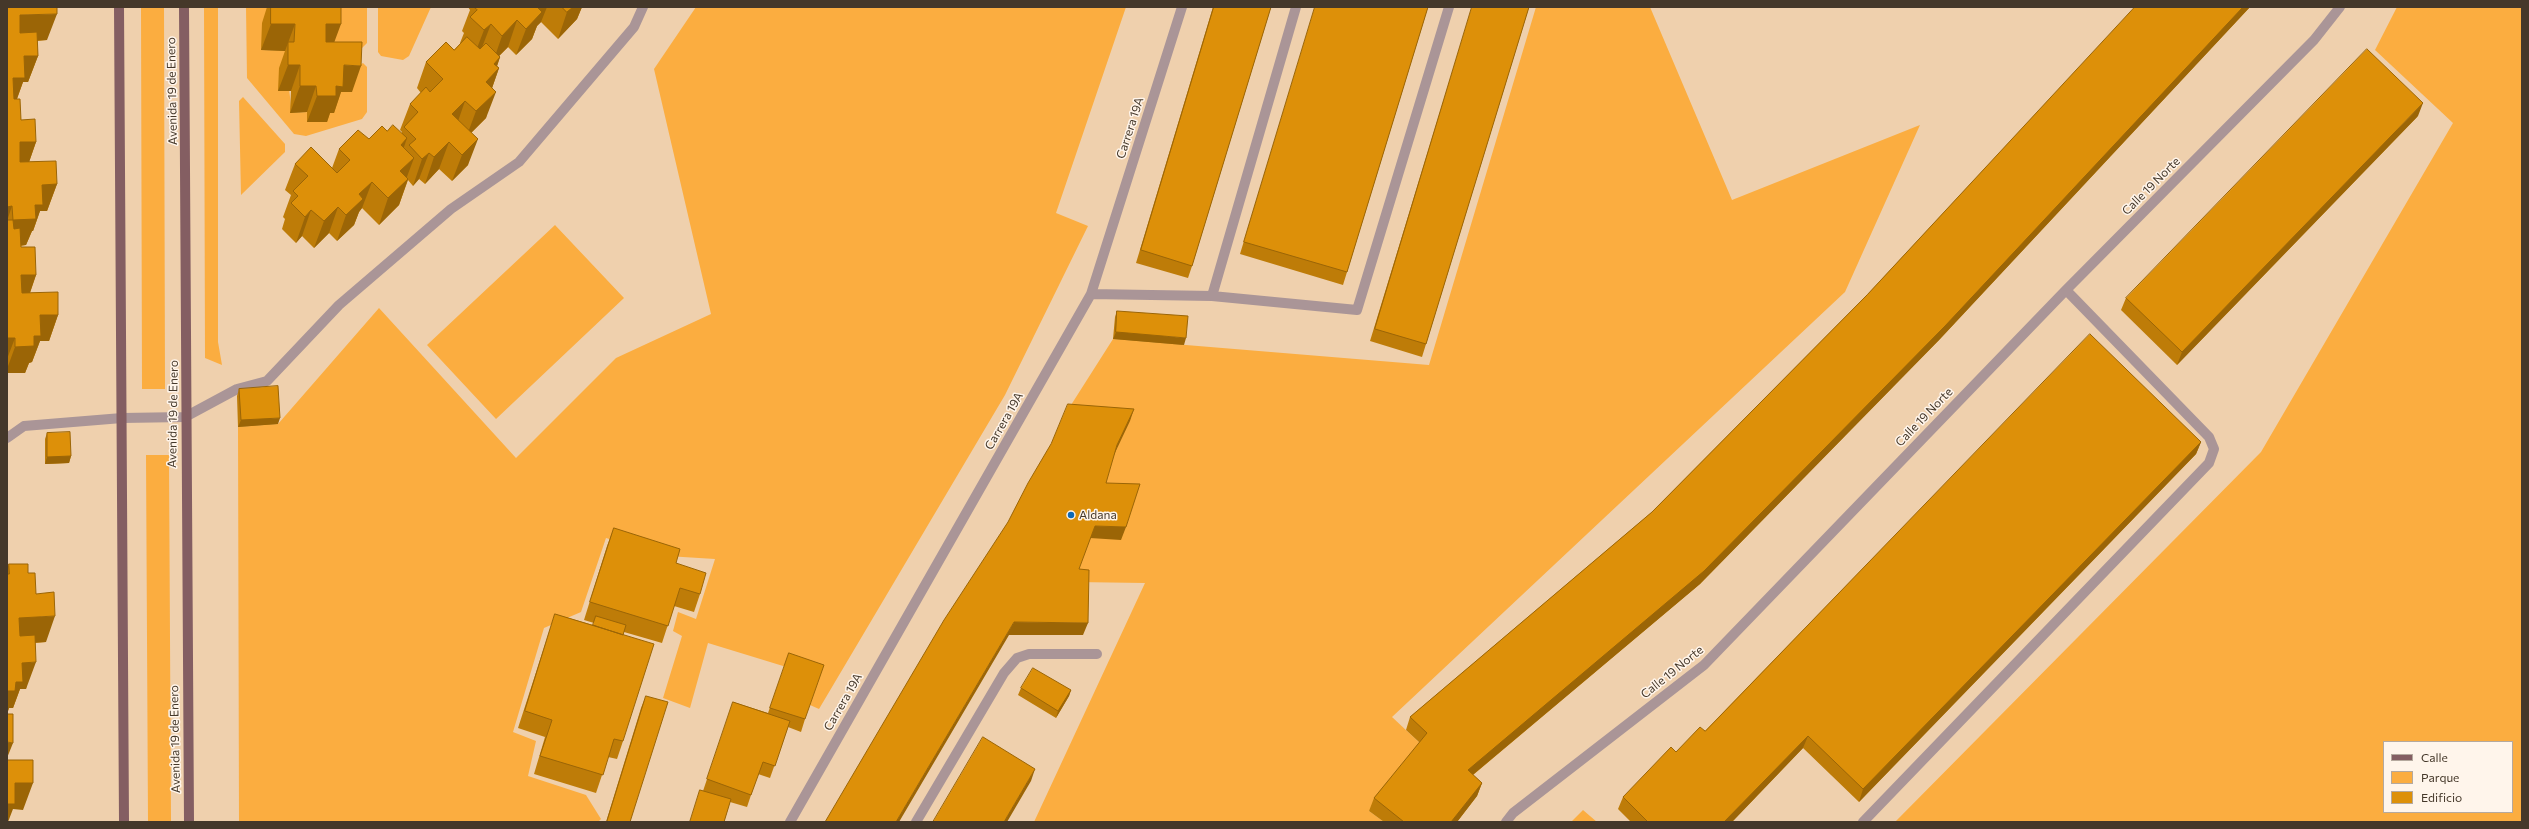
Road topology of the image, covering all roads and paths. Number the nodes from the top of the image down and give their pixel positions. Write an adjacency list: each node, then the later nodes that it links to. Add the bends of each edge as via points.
1 (119, 7): 12 (main road)
2 (184, 7): 11 (main road, Avenida 19 de Enero, via 187,341)
3 (642, 7): 11 (street, via 634,27 519,162 451,209 339,305 267,381 237,389)
4 (1182, 7): 9 (street, Carrera 19A)
5 (1296, 7): 10 (street)
6 (1449, 7): 10 (street, via 1357,310)
7 (2340, 7): 8 (street, Calle 19 Norte, via 2314,40)
8 (2066, 290): 19 (street, Calle 19 Norte, via 1704,665 1513,813); 20 (street, via 2209,437 2214,449 2209,463)
9 (1091, 294): 10 (street); 17 (street, Carrera 19A)
10 (1212, 296)
11 (185, 417): 12 (street); 16 (main road, Avenida 19 de Enero)
12 (122, 418): 13 (street, via 24,426); 15 (main road)
13 (7, 438)
14 (1097, 654): 18 (street, via 1029,654 1017,658 1004,673)
15 (124, 822)
16 (189, 822)
17 (790, 822)
18 (916, 822)
19 (1506, 822)
20 (1863, 822)

